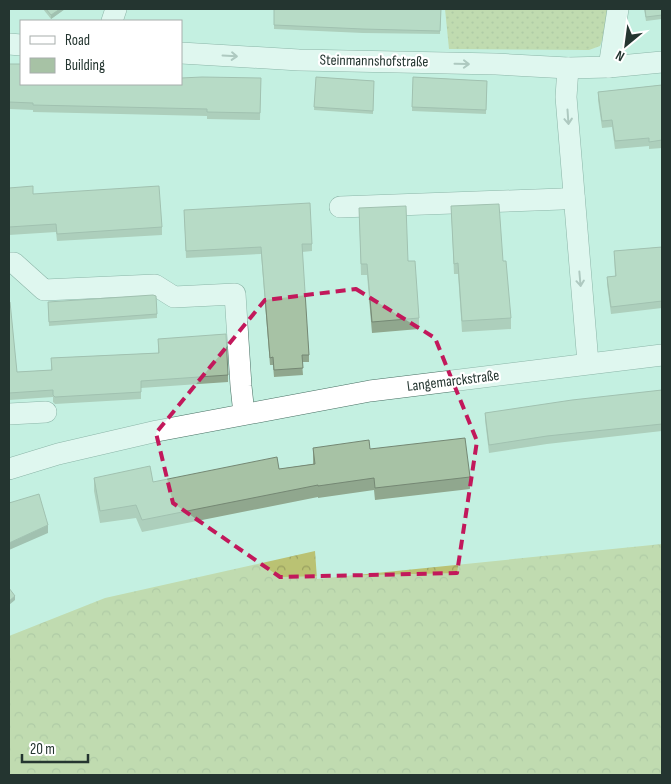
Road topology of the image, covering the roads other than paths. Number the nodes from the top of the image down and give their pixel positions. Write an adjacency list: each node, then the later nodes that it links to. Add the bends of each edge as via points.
1 (618, 9): 5 (street)
2 (182, 53): 4 (street, Steinmannshofstraße, one-way to 4)
3 (662, 62): 5 (street, Steinmannshofstraße)
4 (568, 68): 5 (street, Steinmannshofstraße); 6 (street, one-way to 6, via 566,97)
5 (609, 68)
6 (574, 197): 7 (street); 10 (street, one-way to 10)
7 (340, 207)
8 (9, 264): 13 (street, via 14,263 44,290 154,285 174,297 235,294)
9 (662, 355): 10 (street, Langemarckstraße)
10 (588, 363): 13 (street, Langemarckstraße, via 370,392)
11 (46, 412): 12 (street)
12 (9, 414)
13 (244, 414): 14 (street, Langemarckstraße, via 58,454)
14 (9, 469)

